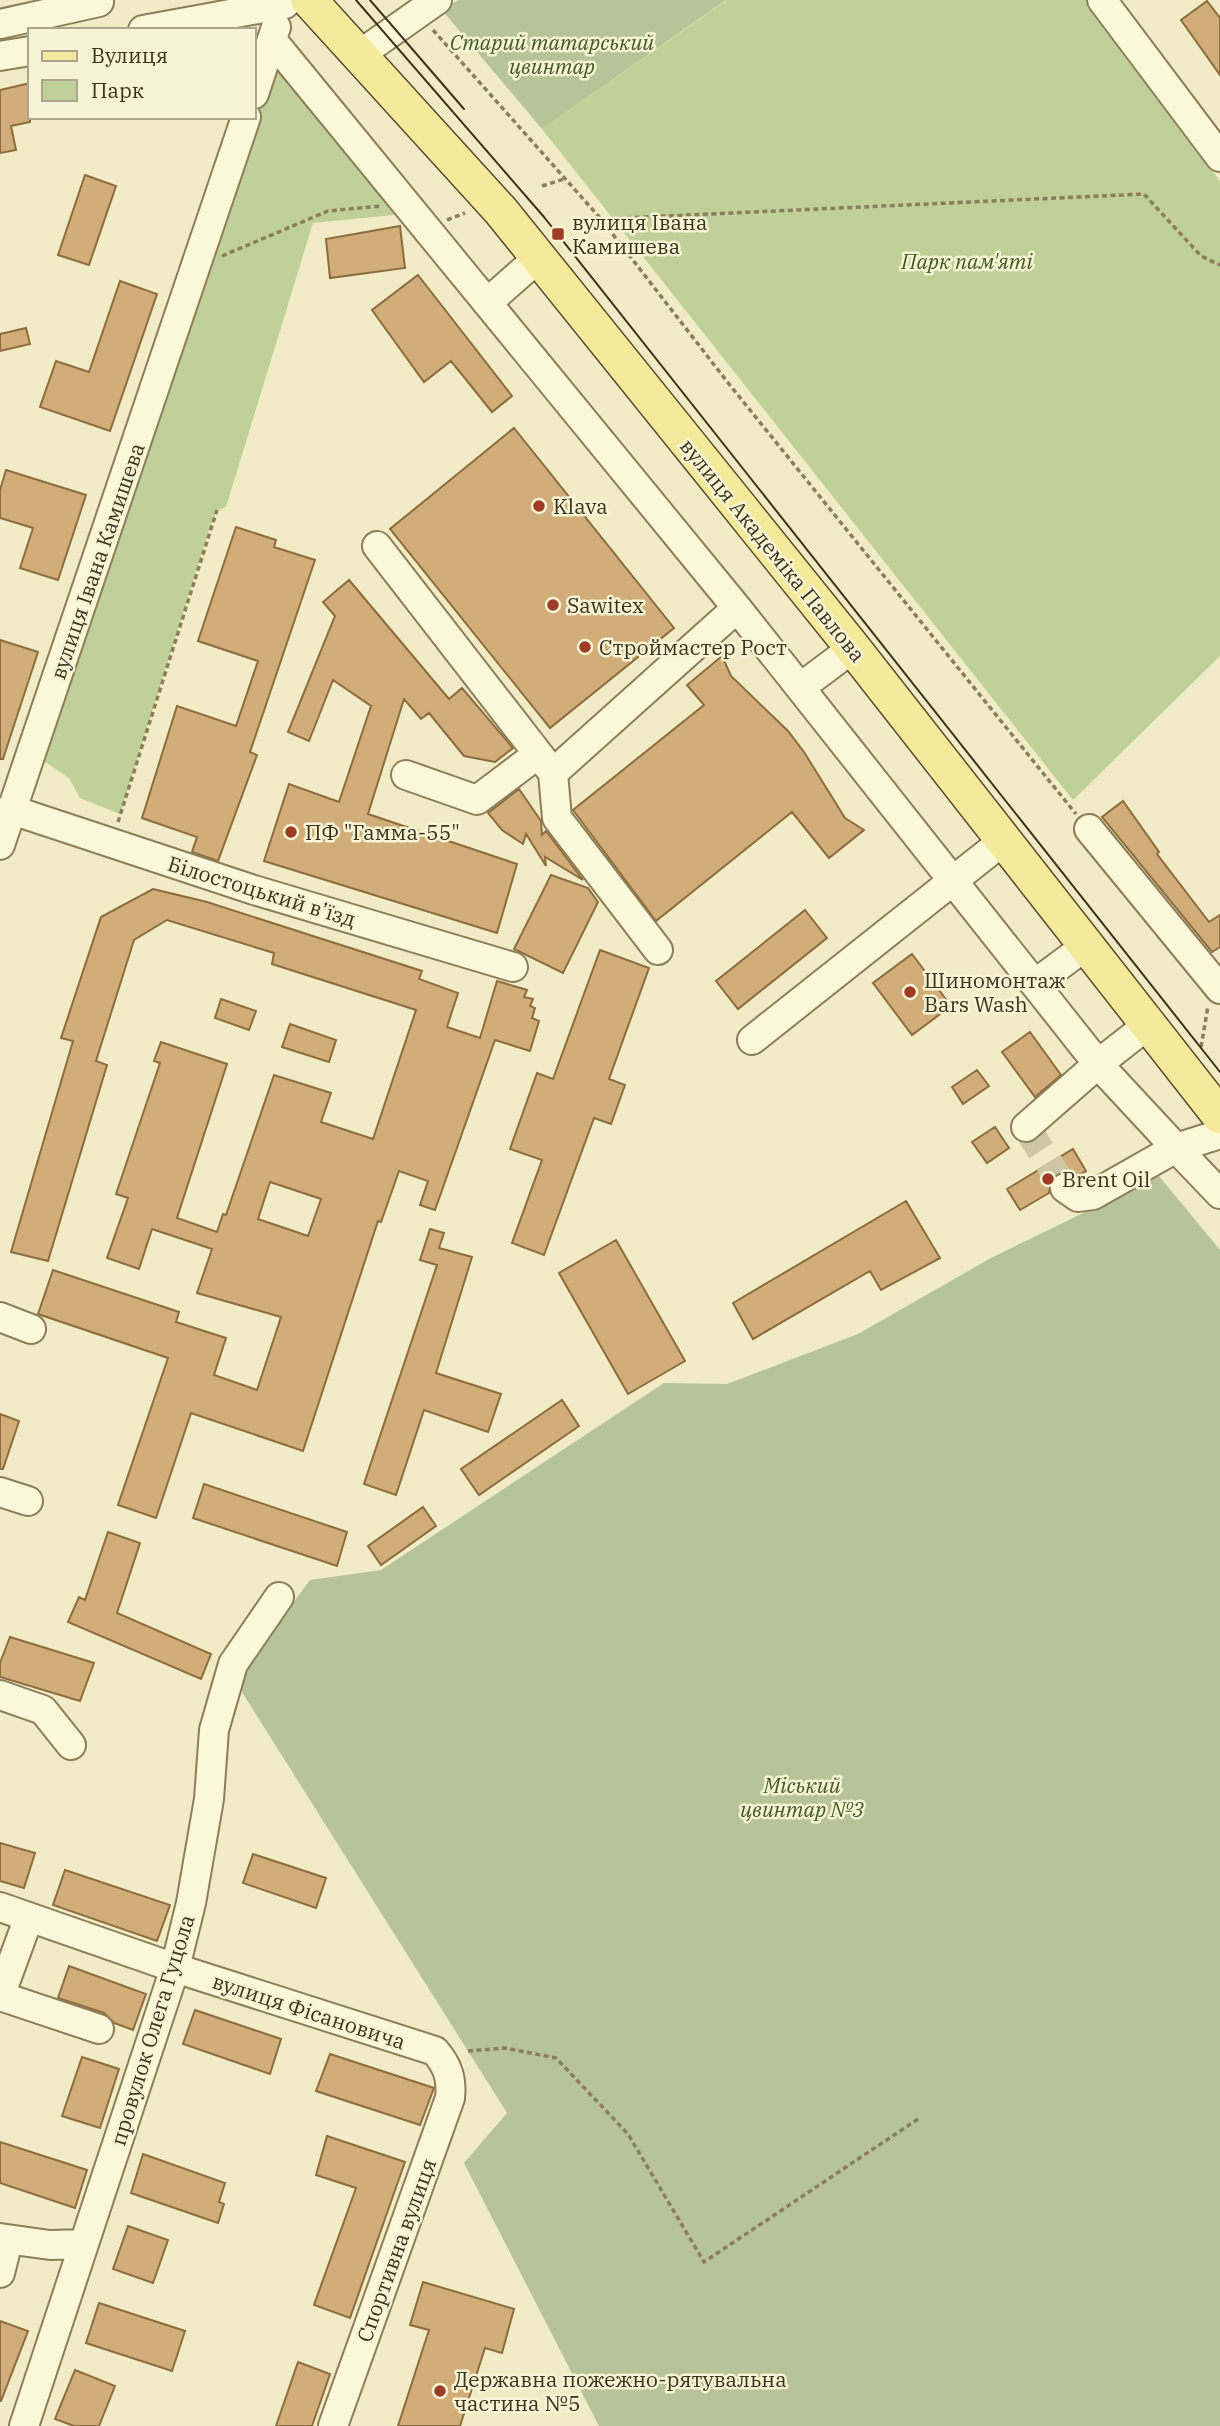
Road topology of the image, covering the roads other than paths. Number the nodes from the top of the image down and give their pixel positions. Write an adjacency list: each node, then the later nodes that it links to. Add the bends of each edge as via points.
1 (1102, 0): 13 (street)
2 (293, 1): 6 (street); 7 (street); 9 (main road, вулиця Академіка Павлова)
3 (99, 2): 5 (street)
4 (427, 7): 9 (street)
5 (0, 24)
6 (154, 28)
7 (272, 40): 11 (street); 15 (street)
8 (28, 51): 10 (street)
9 (359, 55): 14 (main road, вулиця Академіка Павлова)
10 (0, 56)
11 (256, 88)
12 (245, 119): 22 (street, вулиця Івана Камишева)
13 (1220, 157)
14 (538, 258): 15 (street); 18 (main road, вулиця Академіка Павлова)
15 (487, 303): 17 (street)
16 (377, 546): 20 (street)
17 (737, 608): 19 (street); 20 (street)
18 (853, 649): 19 (street); 24 (main road, вулиця Академіка Павлова)
19 (801, 687): 26 (street)
20 (546, 764): 21 (street, via 477,800); 28 (street, via 557,818)
21 (406, 775)
22 (6, 811): 25 (street, вулиця Івана Камишева); 29 (street, Білостоцький в’їзд)
23 (1089, 829): 31 (street)
24 (1003, 841): 26 (street); 27 (main road, вулиця Академіка Павлова)
25 (0, 845)
26 (954, 881): 30 (street); 33 (street)
27 (1087, 945): 30 (street); 32 (main road, вулиця Академіка Павлова)
28 (658, 950)
29 (513, 968)
30 (1036, 983): 34 (street)
31 (1217, 985)
32 (1149, 1024): 34 (street); 35 (main road, вулиця Академіка Павлова)
33 (752, 1040)
34 (1098, 1064): 36 (street); 38 (street)
35 (1220, 1116)
36 (1026, 1127)
37 (1220, 1134): 38 (street)
38 (1176, 1148): 39 (street, via 1093,1195 1078,1197); 40 (street)
39 (1065, 1188)
40 (1220, 1194)
41 (0, 1317): 42 (street)
42 (31, 1329)
43 (0, 1492): 44 (street)
44 (28, 1502)
45 (279, 1597): 50 (street, провулок Олега Гуцола, via 233,1664 214,1730 209,1799)
46 (0, 1695): 47 (street, via 43,1710)
47 (71, 1745)
48 (0, 1907): 49 (street, вулиця Фісановича)
49 (29, 1917): 50 (street, вулиця Фісановича); 51 (street)
50 (175, 1968): 53 (street, вулиця Фісановича, via 435,2051); 55 (street, провулок Олега Гуцола)
51 (0, 1996): 52 (street)
52 (99, 2029)
53 (449, 2073): 58 (street, Спортивна вулиця, via 450,2098)
54 (4, 2240): 55 (street); 56 (street)
55 (84, 2244): 57 (street, провулок Олега Гуцола)
56 (0, 2273)
57 (24, 2426)
58 (333, 2426)

